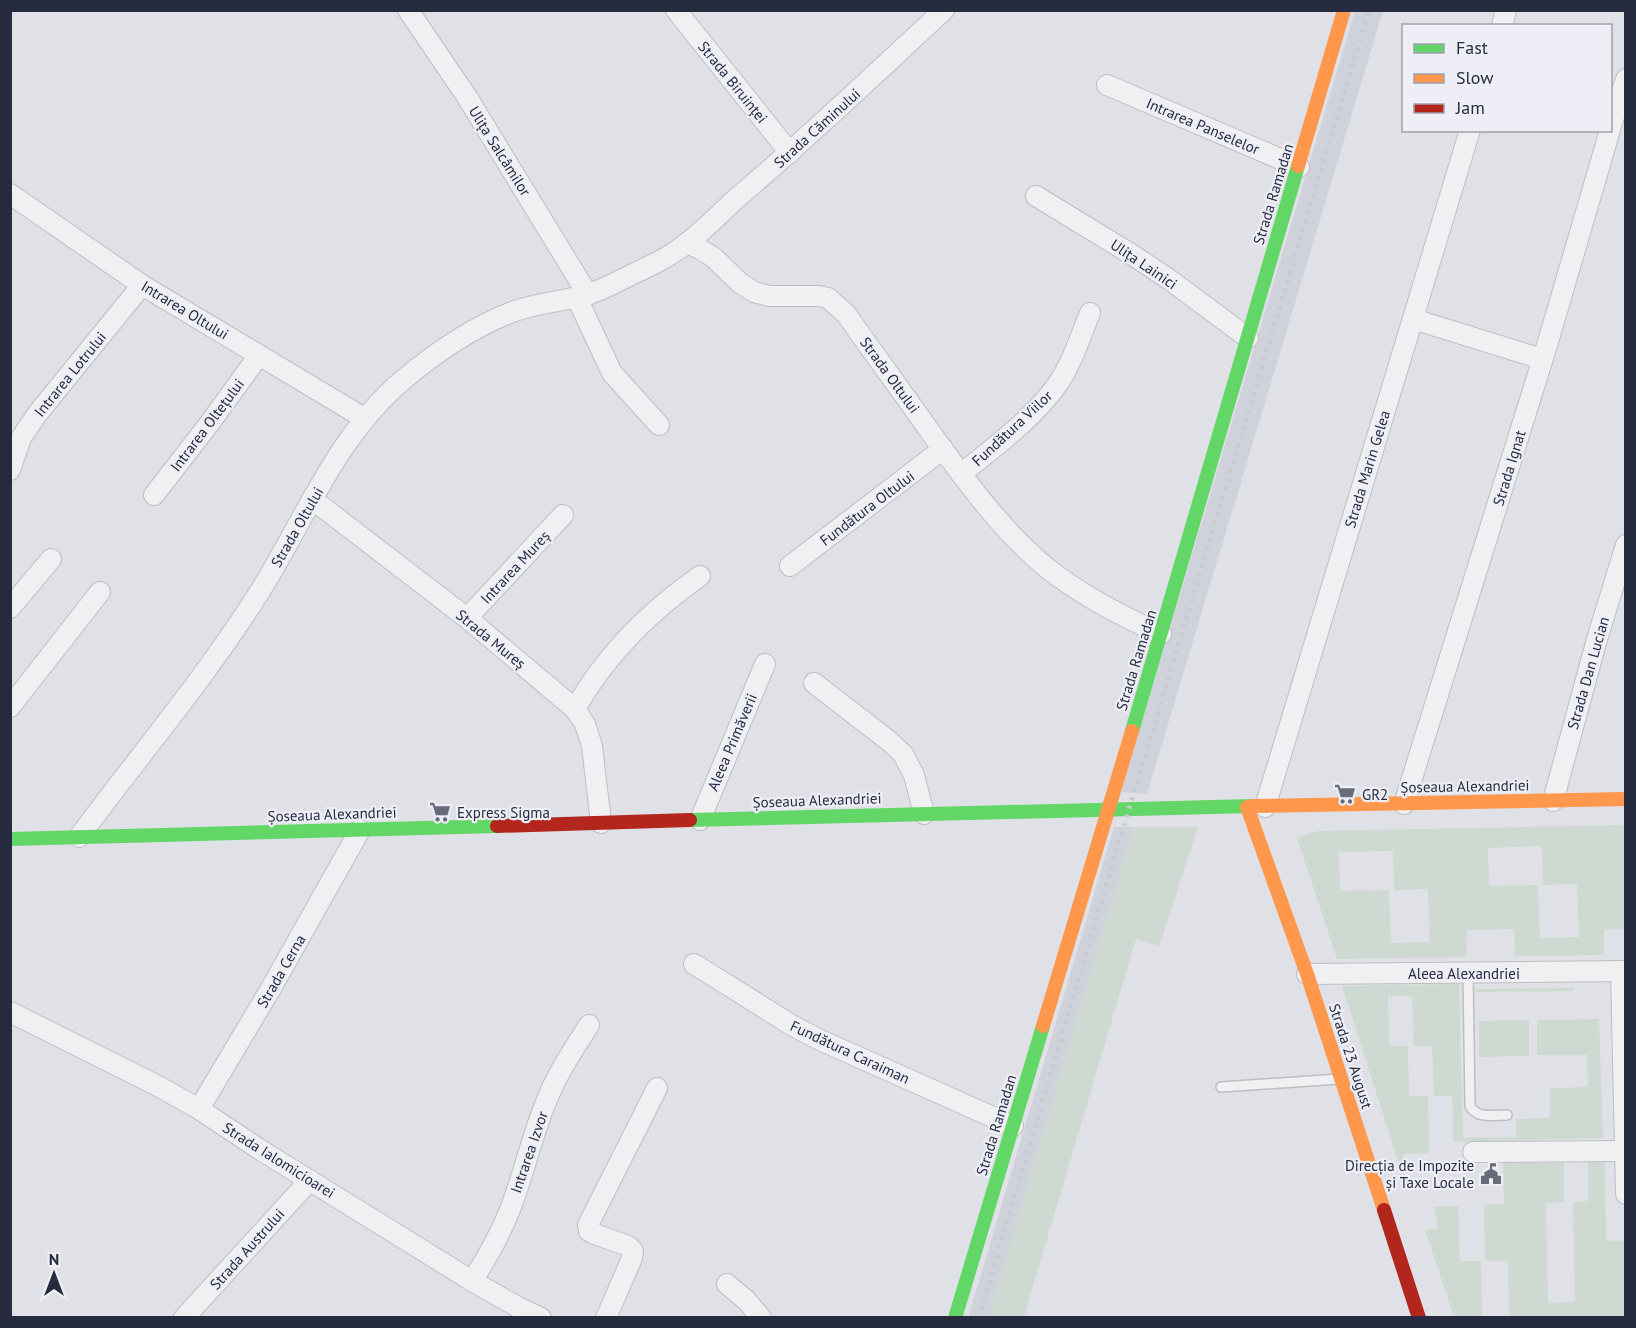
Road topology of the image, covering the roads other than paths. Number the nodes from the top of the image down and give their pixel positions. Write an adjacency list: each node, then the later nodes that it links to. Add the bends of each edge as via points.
1 (408, 10): 16 (street, Ulița Salcâmilor, via 466,97)
2 (676, 10): 10 (street, Strada Biruinței)
3 (944, 10): 10 (street, Strada Căminului)
4 (1344, 10): 11 (street, Strada Ramadan)
5 (1626, 79): 7 (street, Strada Ignat)
6 (1107, 85): 11 (street, Intrarea Panselelor)
7 (1612, 124)
8 (1469, 132): 18 (street, Strada Marin Gelea)
9 (1609, 132): 21 (street, Strada Ignat)
10 (790, 153): 14 (street, Strada Căminului)
11 (1299, 167): 19 (street, Strada Ramadan)
12 (10, 194): 15 (street, Intrarea Oltului)
13 (1036, 195): 19 (street, Ulița Lainici, via 1170,280)
14 (687, 243): 16 (street, Strada Oltului, via 657,262); 24 (street, Strada Oltului, via 713,257 754,292 769,296 819,296 836,304)
15 (142, 285): 20 (street, Intrarea Oltului); 25 (street, Intrarea Lotrului, via 38,413 21,438)
16 (583, 296): 22 (street, Strada Oltului, via 528,307 478,328 435,355); 23 (street, via 612,373)
17 (1090, 313): 26 (street, Fundătura Viilor, via 1065,372 1044,403)
18 (1413, 319): 21 (street); 45 (street, Strada Marin Gelea)
19 (1248, 338): 37 (street, Strada Ramadan)
20 (259, 355): 22 (street, Intrarea Oltului); 27 (street, Intrarea Oltețului)
21 (1542, 359): 44 (street, Strada Ignat)
22 (364, 418): 28 (street, Strada Oltului)
23 (659, 425)
24 (943, 449): 26 (street, Strada Oltului); 32 (street, Fundătura Oltului)
25 (10, 470)
26 (961, 474): 37 (street, Strada Oltului, via 994,515 1047,568 1088,597)
27 (154, 495)
28 (312, 500): 36 (street, Strada Mureș); 51 (street, Strada Oltului, via 219,655)
29 (563, 515): 36 (street, Intrarea Mureș)
30 (1626, 545): 43 (street, Strada Dan Lucian)
31 (51, 559): 35 (street)
32 (790, 566)
33 (700, 576): 41 (street, via 646,618 588,686)
34 (100, 592): 40 (street)
35 (10, 608)
36 (467, 618): 41 (street, Strada Mureș)
37 (1161, 634): 46 (street, Strada Ramadan)
38 (765, 664): 48 (street, Aleea Primăverii)
39 (814, 683): 47 (street, via 903,754 914,775)
40 (10, 707)
41 (574, 709): 49 (street, Strada Mureș, via 585,724 592,746)
42 (1626, 799): 43 (street, Șoseaua Alexandriei)
43 (1553, 801): 44 (street, Șoseaua Alexandriei)
44 (1404, 804): 45 (street, Șoseaua Alexandriei)
45 (1256, 807): 46 (street, Șoseaua Alexandriei); 56 (street, Strada 23 August)
46 (1109, 809): 47 (street, Șoseaua Alexandriei); 64 (street, Strada Ramadan)
47 (924, 814): 48 (street, Șoseaua Alexandriei)
48 (700, 820): 49 (street, Șoseaua Alexandriei)
49 (601, 823): 50 (street, Șoseaua Alexandriei)
50 (360, 830): 51 (street, Șoseaua Alexandriei); 62 (street, Strada Cerna)
51 (79, 837): 52 (street, Șoseaua Alexandriei)
52 (10, 839)
53 (694, 964): 64 (street, Fundătura Caraiman, via 820,1040)
54 (1623, 971): 55 (street, Aleea Alexandriei); 65 (street, Aleea Alexandriei)
55 (1468, 973): 56 (street, Aleea Alexandriei); 63 (lane, via 1470,1106 1479,1115)
56 (1307, 974): 59 (street, Strada 23 August)
57 (10, 1012): 62 (street, Strada Ialomicioarei)
58 (589, 1025): 69 (street, Intrarea Izvor, via 554,1084 508,1215)
59 (1341, 1079): 60 (lane); 77 (street, Strada 23 August)
60 (1221, 1087)
61 (657, 1088): 74 (street, via 588,1225 592,1233 633,1251)
62 (199, 1109): 67 (street, Strada Ialomicioarei)
63 (1507, 1115)
64 (1013, 1126): 76 (street, Strada Ramadan)
65 (1624, 1151): 66 (street); 68 (street, Aleea Alexandriei)
66 (1473, 1152)
67 (310, 1180): 69 (street, Strada Ialomicioarei); 72 (street, Strada Austrului)
68 (1626, 1194)
69 (472, 1281): 71 (street, Strada Ialomicioarei)
70 (727, 1284): 75 (street)
71 (515, 1312): 73 (street, Strada Ialomicioarei)
72 (184, 1317)
73 (541, 1317)
74 (606, 1317)
75 (761, 1317)
76 (955, 1317)
77 (1419, 1317)

